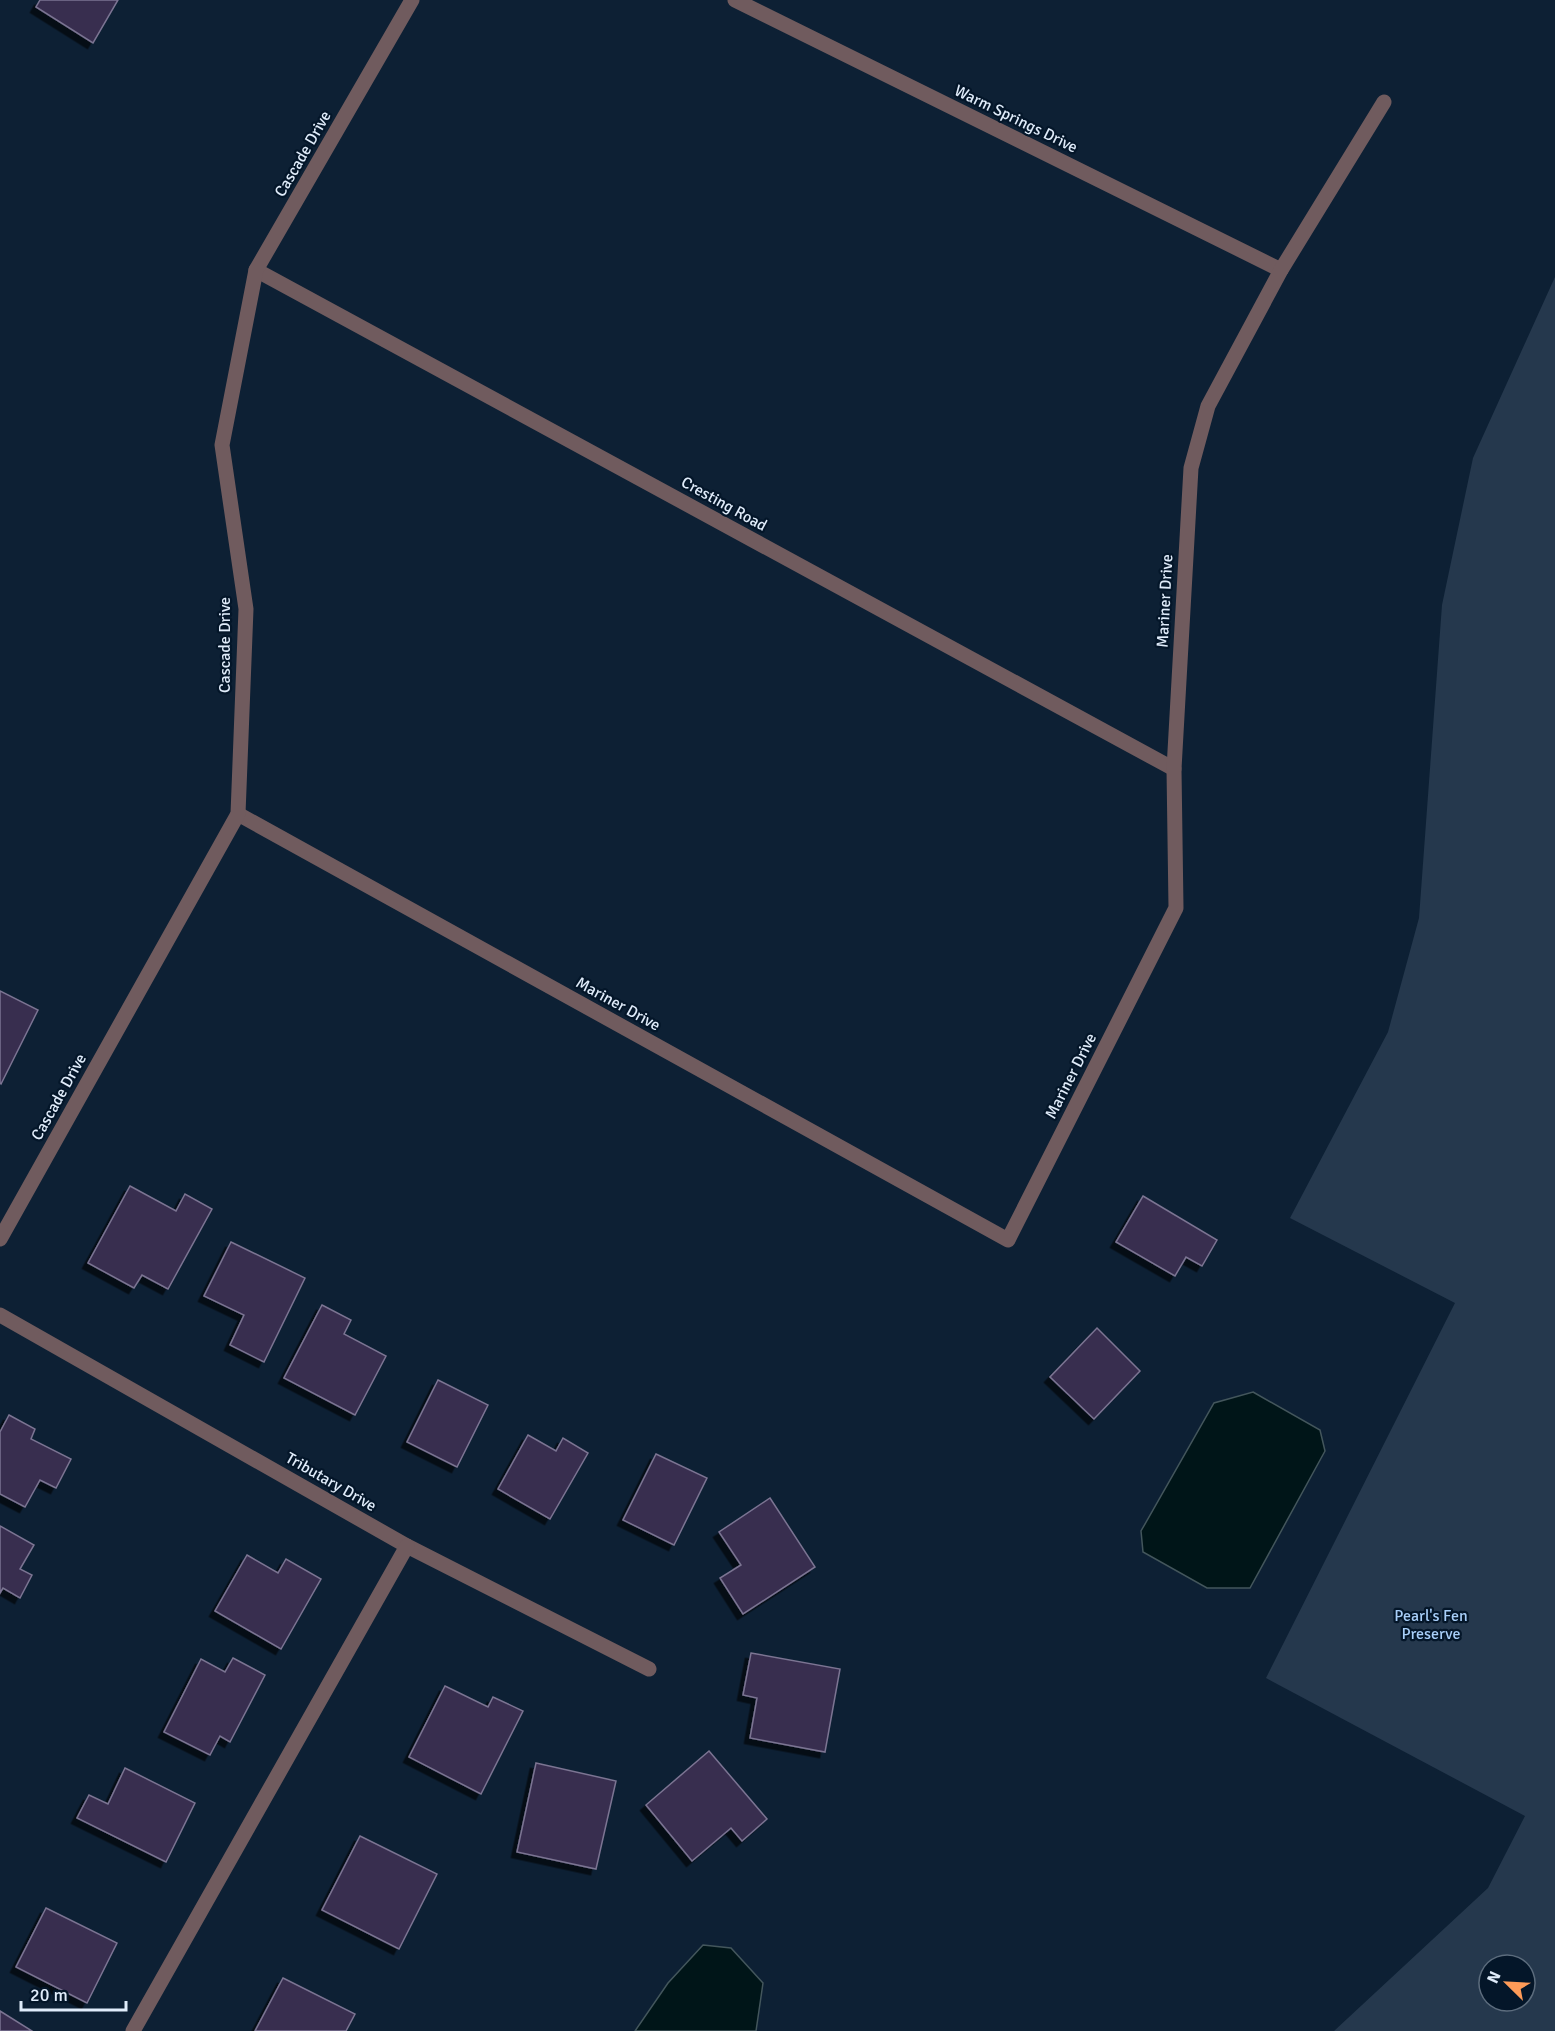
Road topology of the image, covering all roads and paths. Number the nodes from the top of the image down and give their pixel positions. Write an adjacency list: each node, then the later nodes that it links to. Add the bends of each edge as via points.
1 (412, 0): 4 (street, Cascade Drive)
2 (735, 0): 5 (street, Warm Springs Drive)
3 (1384, 102): 5 (street, Mariner Drive)
4 (256, 270): 6 (street, Cresting Road); 7 (street, Cascade Drive, via 222,445 246,609)
5 (1281, 270): 6 (street, Mariner Drive, via 1208,406 1191,468)
6 (1174, 769): 7 (street, Mariner Drive, via 1176,908 1008,1240)
7 (238, 814): 8 (street, Cascade Drive)
8 (0, 1239)
9 (0, 1315): 10 (street, Tributary Drive)
10 (407, 1546): 11 (street, Tributary Drive); 12 (street)
11 (649, 1669)
12 (133, 2031)

